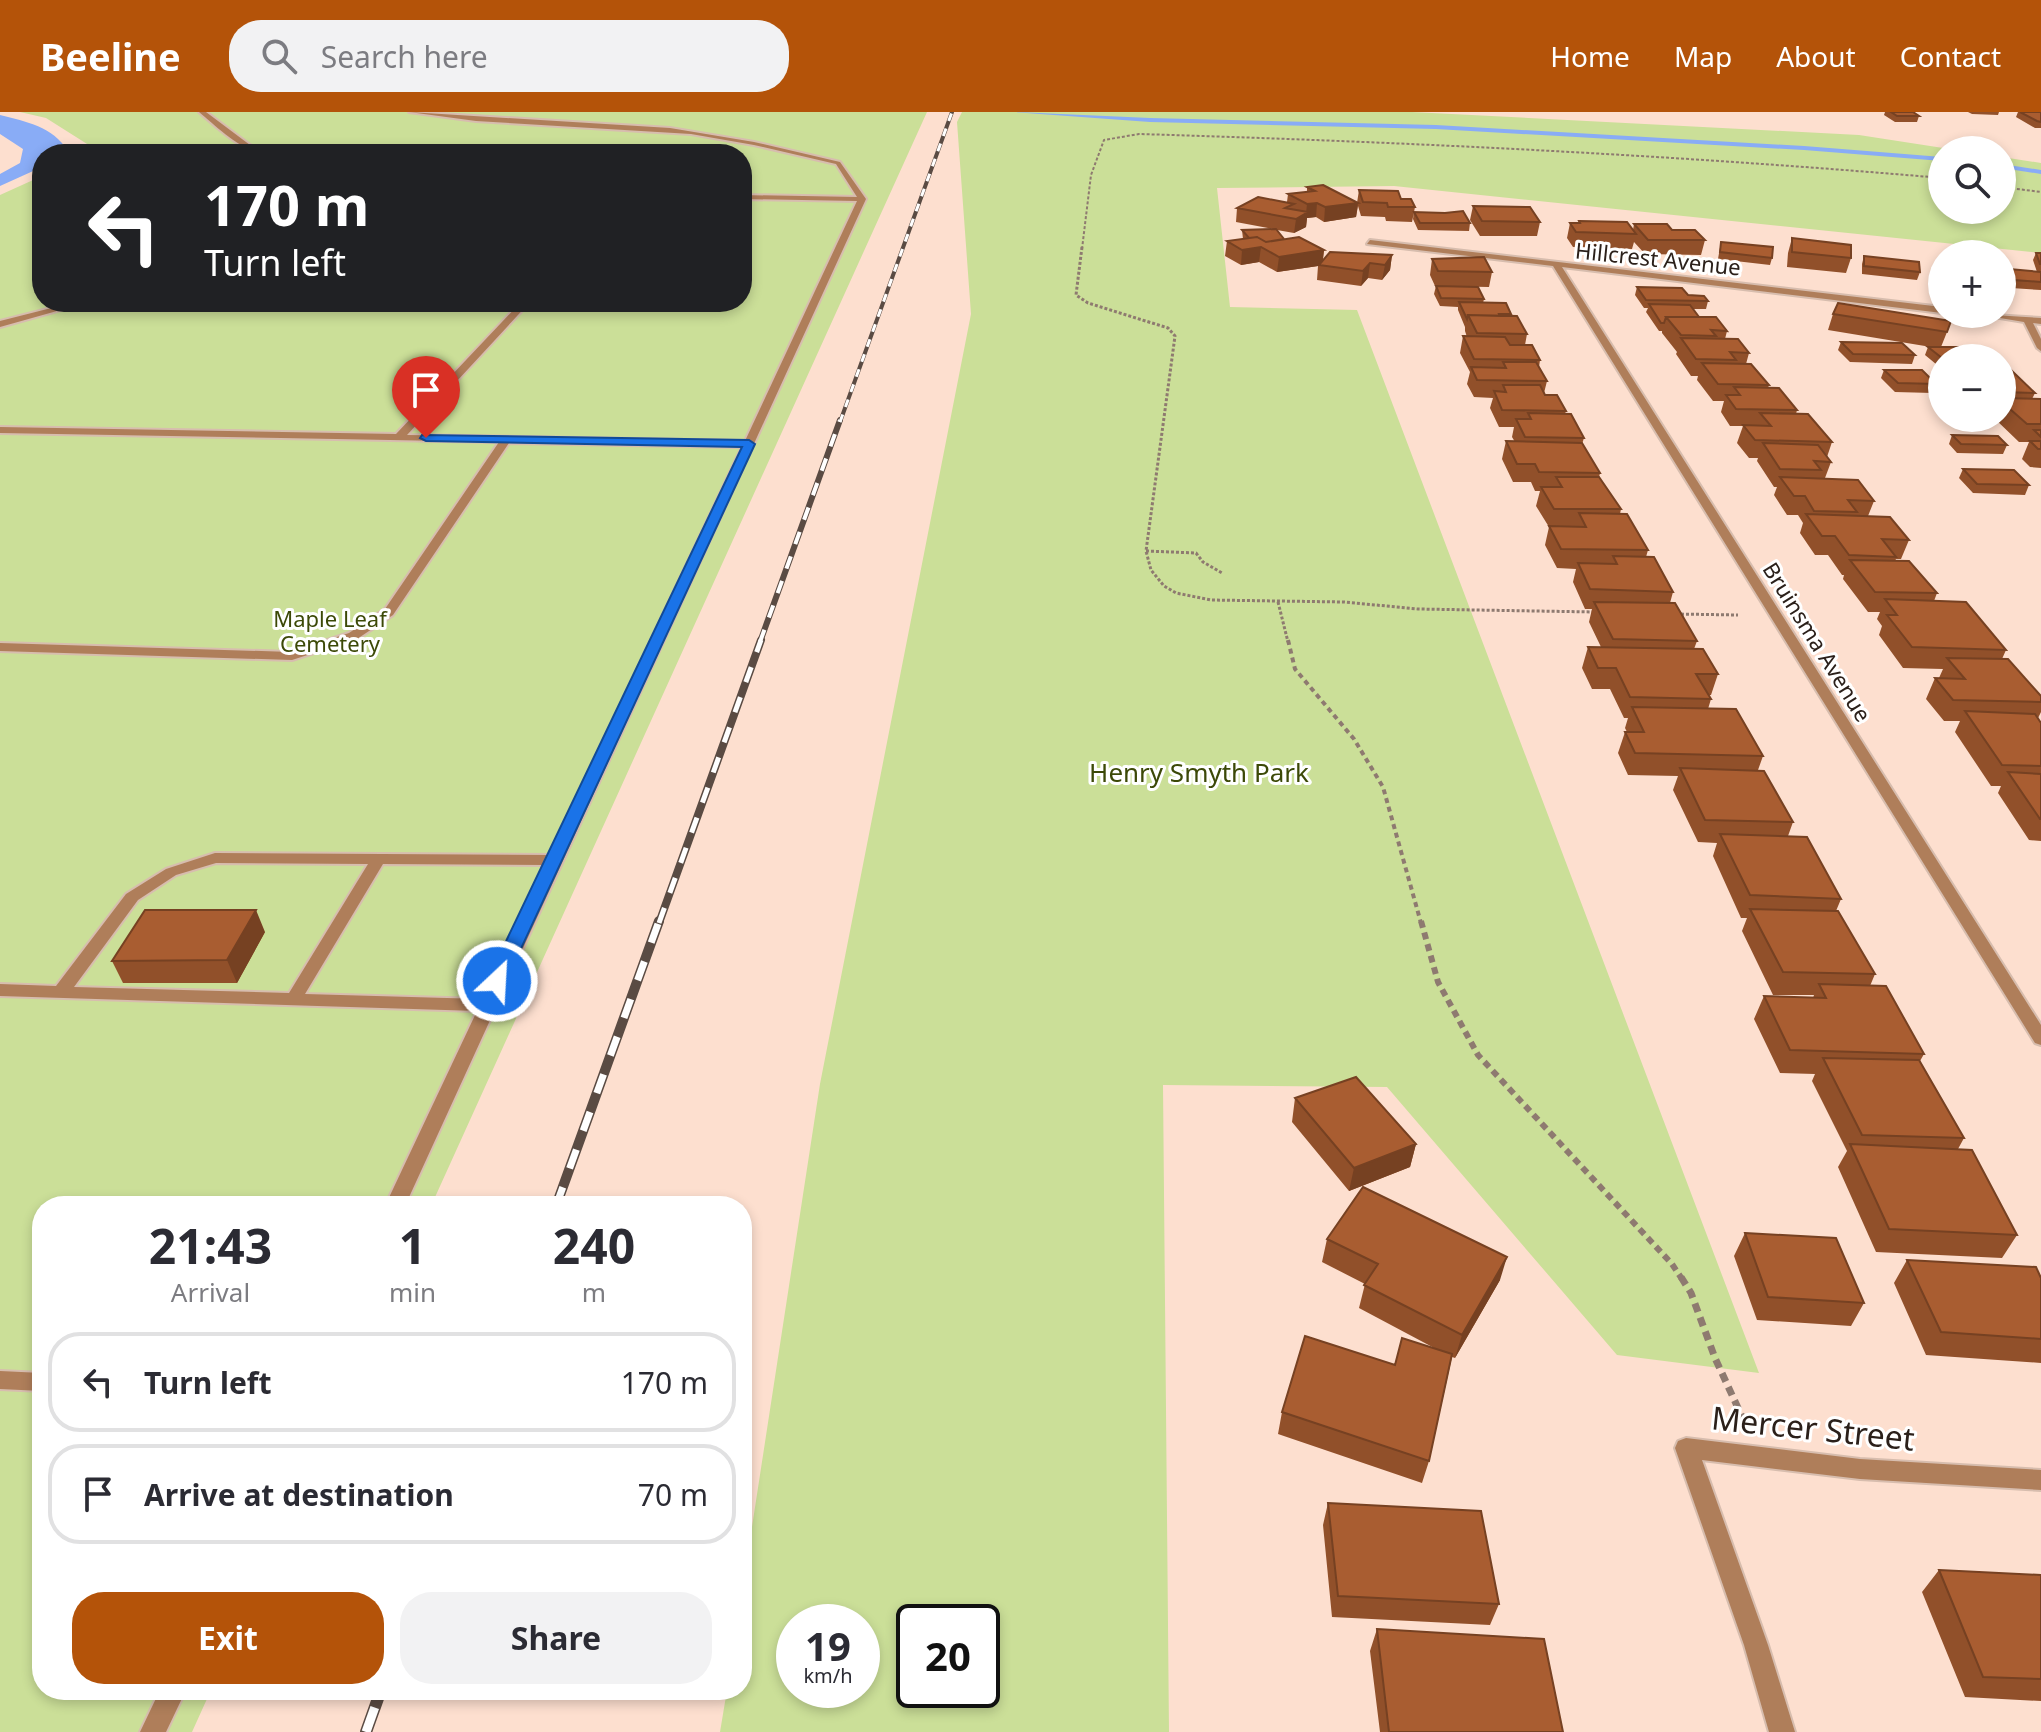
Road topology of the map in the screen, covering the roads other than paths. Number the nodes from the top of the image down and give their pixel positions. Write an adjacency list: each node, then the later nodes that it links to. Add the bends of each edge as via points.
1 (202, 112): 3 (street)
2 (412, 112): 5 (street, via 470,121 669,130 750,140 838,163)
3 (245, 144)
4 (752, 197): 5 (street)
5 (862, 199): 19 (street)
6 (1370, 242): 7 (street, Hillcrest Avenue)
7 (1557, 266): 8 (street, Hillcrest Avenue); 27 (street, Bruinsma Avenue)
8 (1928, 308)
9 (46, 312): 14 (street)
10 (517, 312): 17 (street)
11 (2016, 318): 12 (street)
12 (2027, 319): 13 (street); 15 (street)
13 (2041, 321)
14 (0, 324)
15 (2041, 348)
16 (0, 430): 17 (street)
17 (399, 437): 18 (street)
18 (506, 439): 19 (street); 20 (street, via 389,612 353,636 292,656)
19 (749, 444): 22 (street)
20 (0, 647)
21 (378, 859): 22 (street); 24 (street, via 215,858 171,872 132,897); 25 (street)
22 (554, 860): 26 (street)
23 (0, 990): 24 (street)
24 (61, 992): 25 (street)
25 (293, 1000): 26 (street)
26 (485, 1005): 28 (street)
27 (2041, 1039)
28 (399, 1196)
29 (0, 1380): 30 (street)
30 (32, 1382)
31 (2041, 1480): 34 (street, Mercer Street, via 1860,1469 1686,1448)
32 (168, 1700): 33 (street)
33 (153, 1732)
34 (1782, 1732)

